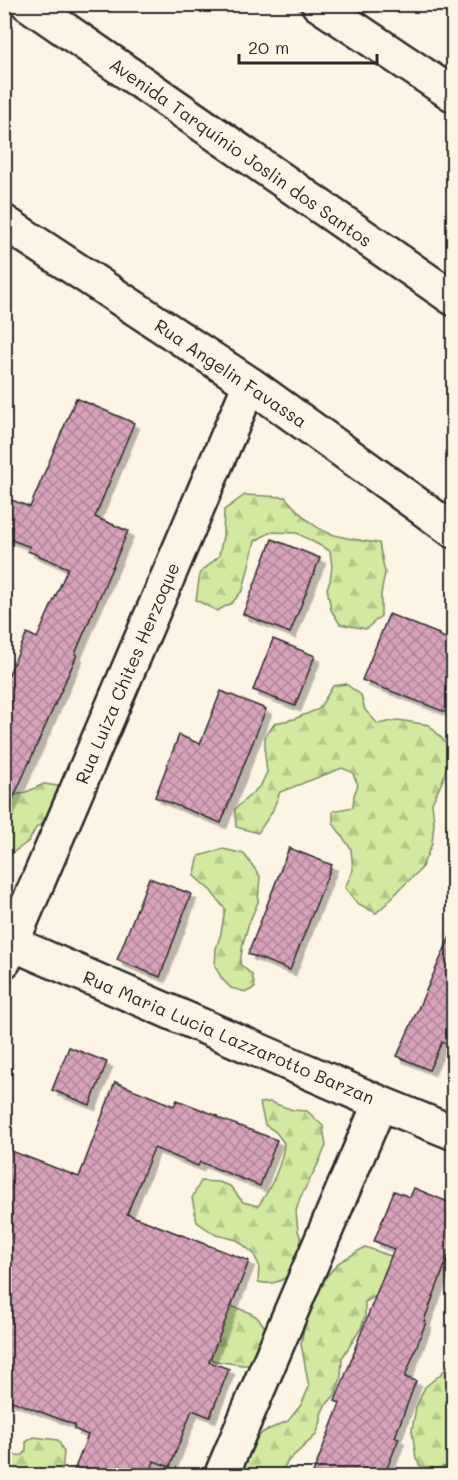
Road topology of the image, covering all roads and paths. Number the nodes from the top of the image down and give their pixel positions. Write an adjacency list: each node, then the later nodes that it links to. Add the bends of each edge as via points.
1 (28, 4): 5 (street, Avenida Tarquínio Joslin dos Santos)
2 (318, 4): 3 (street)
3 (453, 95)
4 (4, 222): 6 (street, Rua Angelin Favassa)
5 (453, 299)
6 (250, 384): 7 (street, Rua Angelin Favassa); 8 (street, Rua Luiza Chites Herzoque)
7 (453, 531)
8 (7, 948): 9 (street, Rua Maria Lucia Lazzarotto Barzan)
9 (380, 1103): 10 (street, Rua Maria Lucia Lazzarotto Barzan); 11 (street)
10 (453, 1133)
11 (221, 1476)

